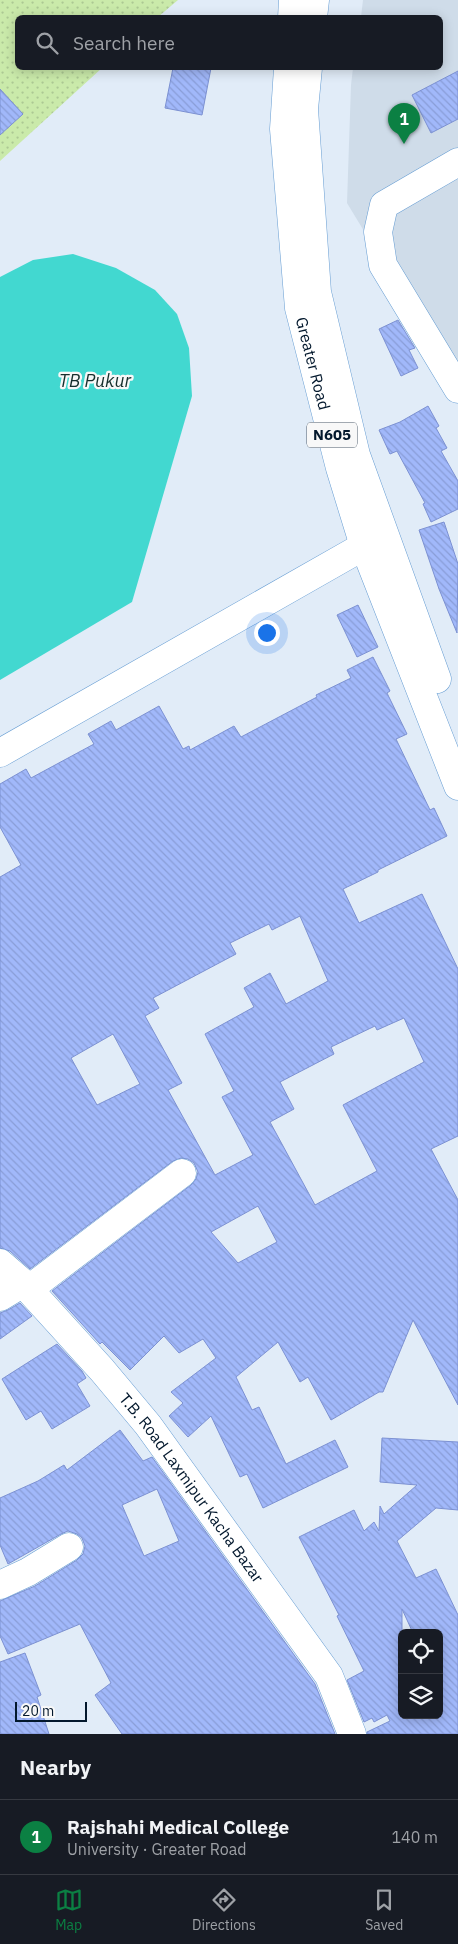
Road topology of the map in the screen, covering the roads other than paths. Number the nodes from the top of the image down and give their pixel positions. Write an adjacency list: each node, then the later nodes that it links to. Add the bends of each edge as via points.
1 (294, 0): 3 (main road)
2 (315, 0): 4 (main road)
3 (292, 15)
4 (313, 15)
5 (288, 70): 9 (main road, Greater Road / N605, via 284,128 299,308 340,468)
6 (308, 70): 10 (main road, Greater Road / N605, via 304,109 317,292 356,455)
7 (458, 162): 8 (main road, via 384,205 378,232 382,265)
8 (458, 389)
9 (364, 546): 10 (main road, Greater Road / N605); 12 (main road)
10 (430, 688): 11 (main road, Greater Road / N605); 13 (main road, Greater Road / N605)
11 (458, 735)
12 (0, 753)
13 (458, 786)
14 (182, 1173): 16 (main road)
15 (0, 1263): 16 (main road, T.B. Road Laxmipur Kacha Bazar)
16 (26, 1286): 17 (main road); 20 (main road, T.B. Road Laxmipur Kacha Bazar, via 148,1425 329,1676)
17 (0, 1297)
18 (68, 1547): 19 (main road)
19 (0, 1585)
20 (352, 1734)

